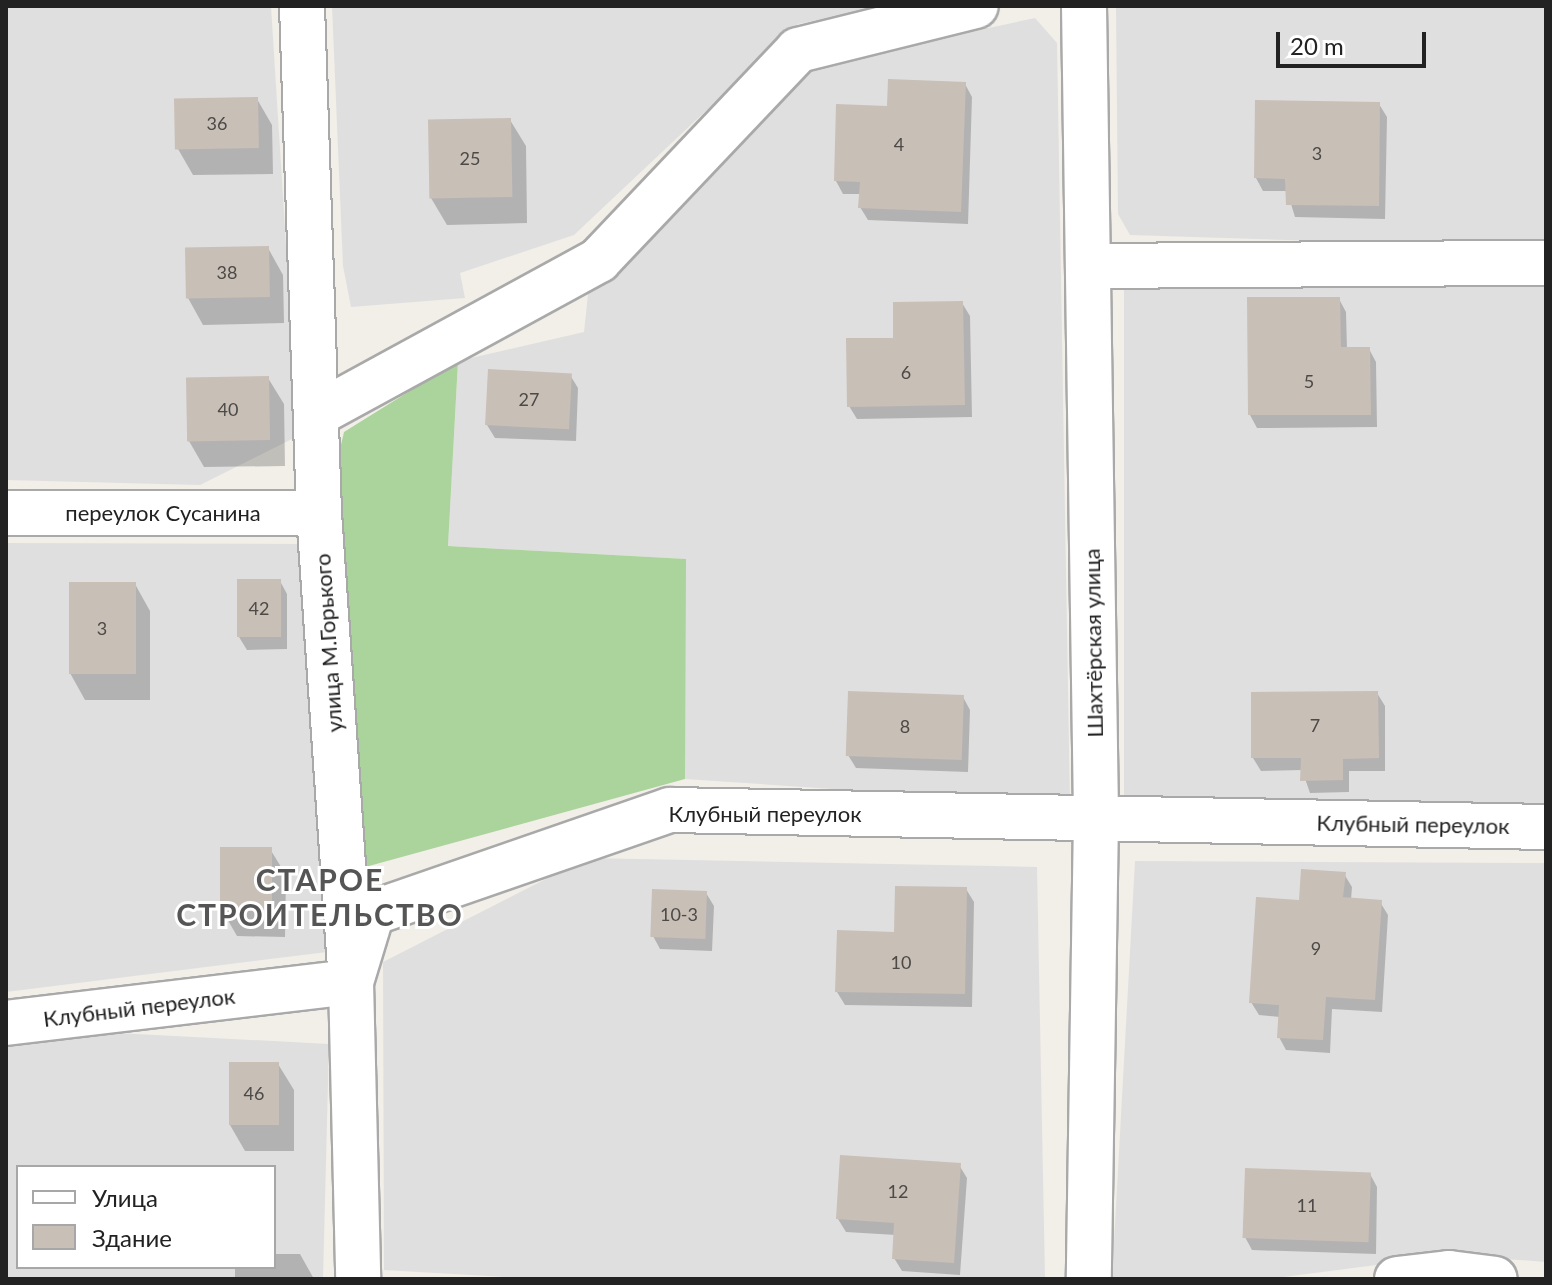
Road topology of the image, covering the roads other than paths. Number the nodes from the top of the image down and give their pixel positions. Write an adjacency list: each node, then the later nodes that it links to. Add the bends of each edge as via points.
1 (302, 6): 6 (street, улица М.Горького)
2 (976, 6): 6 (street, via 798,50 599,260)
3 (1084, 6): 5 (street, Шахтёрская улица)
4 (1546, 263): 5 (street)
5 (1088, 266): 9 (street, Шахтёрская улица)
6 (317, 414): 8 (street, улица М.Горького)
7 (6, 513): 8 (street, переулок Сусанина)
8 (319, 513): 11 (street, улица М.Горького)
9 (1096, 818): 10 (street, Клубный переулок); 11 (street, Клубный переулок, via 670,810 372,913); 14 (street, Шахтёрская улица)
10 (1546, 827)
11 (351, 982): 12 (street, Клубный переулок); 13 (street, улица М.Горького)
12 (6, 1023)
13 (358, 1279)
14 (1089, 1279)
15 (1397, 1279): 16 (street, via 1449,1273)
16 (1495, 1279)

